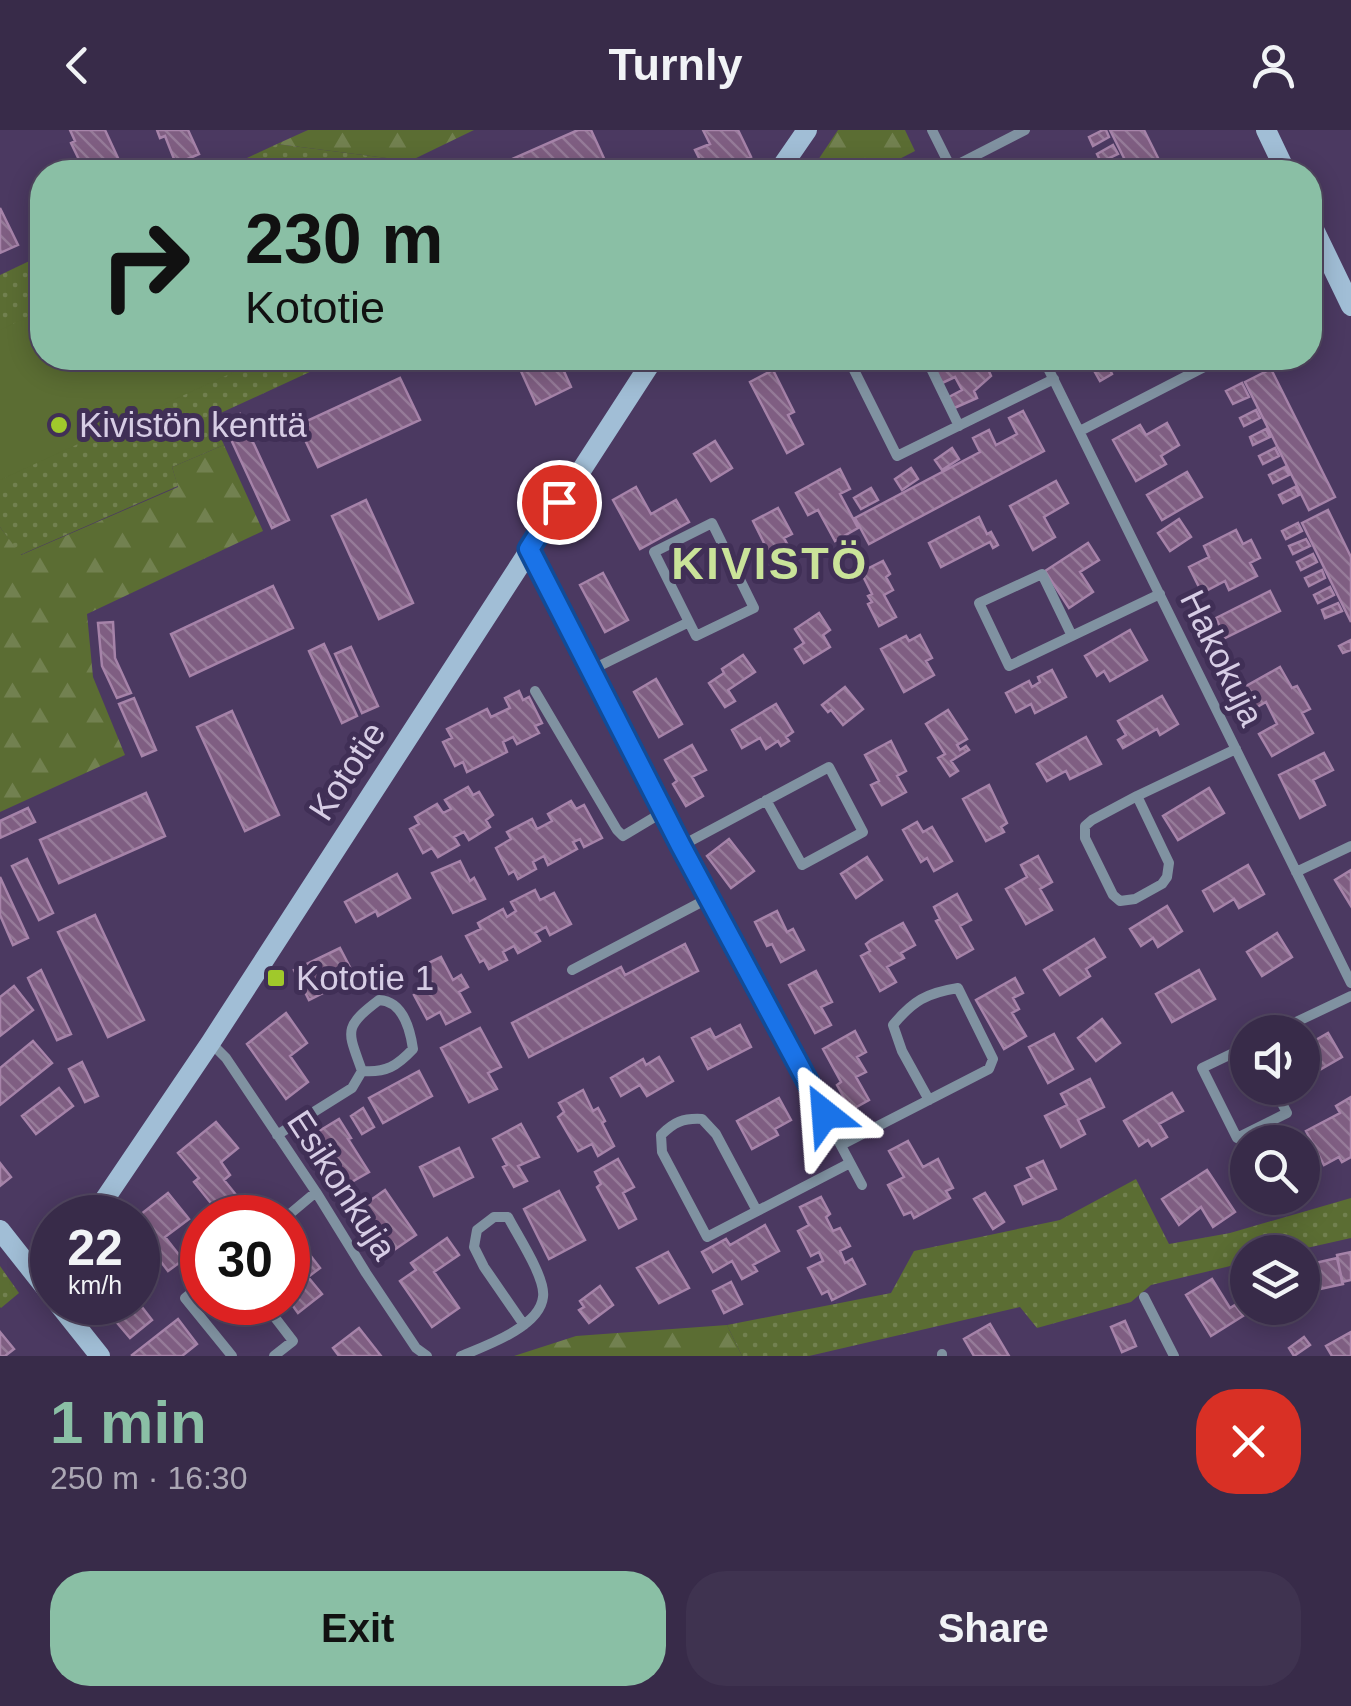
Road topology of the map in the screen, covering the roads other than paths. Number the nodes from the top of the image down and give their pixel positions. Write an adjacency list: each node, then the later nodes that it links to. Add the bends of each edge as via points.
1 (806, 130): 5 (street)
2 (932, 130): 6 (street)
3 (1025, 130): 7 (street)
4 (1266, 130): 8 (street)
5 (786, 160)
6 (947, 160)
7 (970, 160)
8 (1280, 160)
9 (1322, 246): 10 (street)
10 (1351, 306)
11 (646, 370): 19 (street, Kototie)
12 (854, 370): 17 (street, via 898,456)
13 (932, 370): 17 (street)
14 (1050, 370): 16 (street, Hakokuja)
15 (1198, 370): 18 (street)
16 (1054, 379): 17 (street); 18 (street, Hakokuja)
17 (960, 426)
18 (1080, 431): 20 (street, Hakokuja)
19 (529, 549): 23 (street); 37 (street, Kototie)
20 (1160, 594): 22 (street); 25 (street, Hakokuja)
21 (689, 622): 21 (street, via 654,552 712,524 754,608 696,636); 23 (street)
22 (1072, 636): 22 (street, via 1010,666 979,603 1042,574)
23 (591, 670): 28 (street)
24 (536, 691): 28 (street, via 623,836)
25 (1236, 749): 26 (street); 31 (street, Hakokuja)
26 (1137, 796): 26 (street, via 1085,826 1085,838 1120,901 1168,877 1169,863)
27 (766, 800): 27 (street, via 829,767 864,832 802,865); 29 (street)
28 (663, 812): 29 (street)
29 (681, 846): 32 (street)
30 (1351, 846): 31 (street)
31 (1296, 872): 34 (street, Hakokuja)
32 (709, 898): 33 (street); 43 (street)
33 (572, 970)
34 (1351, 984)
35 (1351, 996): 36 (street)
36 (1310, 1015)
37 (211, 1042): 42 (street, Esikonkuja); 47 (street, Kototie)
38 (1230, 1055): 41 (street, via 1202,1068 1236,1138 1286,1113)
39 (362, 1071): 39 (street, via 392,1068 413,1049 407,1024 390,1000 379,1000 354,1024 350,1038); 42 (street, via 352,1088)
40 (929, 1100): 40 (street, via 989,1068 993,1059 958,988 908,1006 893,1026); 43 (street)
41 (1282, 1105)
42 (277, 1134): 46 (street, Esikonkuja)
43 (841, 1146): 44 (street)
44 (850, 1163): 45 (street); 49 (street)
45 (862, 1185)
46 (316, 1192): 48 (street); 60 (street, Esikonkuja)
47 (108, 1195)
48 (310, 1197)
49 (757, 1211): 49 (street, via 707,1237 662,1152 661,1135 686,1118 702,1119)
50 (0, 1230): 51 (street)
51 (30, 1264)
52 (1144, 1297): 62 (street)
53 (524, 1324): 53 (street, via 544,1298 541,1281 508,1217 494,1217 477,1230 474,1247); 61 (street)
54 (75, 1325): 57 (street)
55 (207, 1325): 58 (street)
56 (281, 1325): 59 (street, via 294,1341)
57 (100, 1356)
58 (232, 1356)
59 (274, 1356)
60 (427, 1356)
61 (461, 1356)
62 (1174, 1356)

